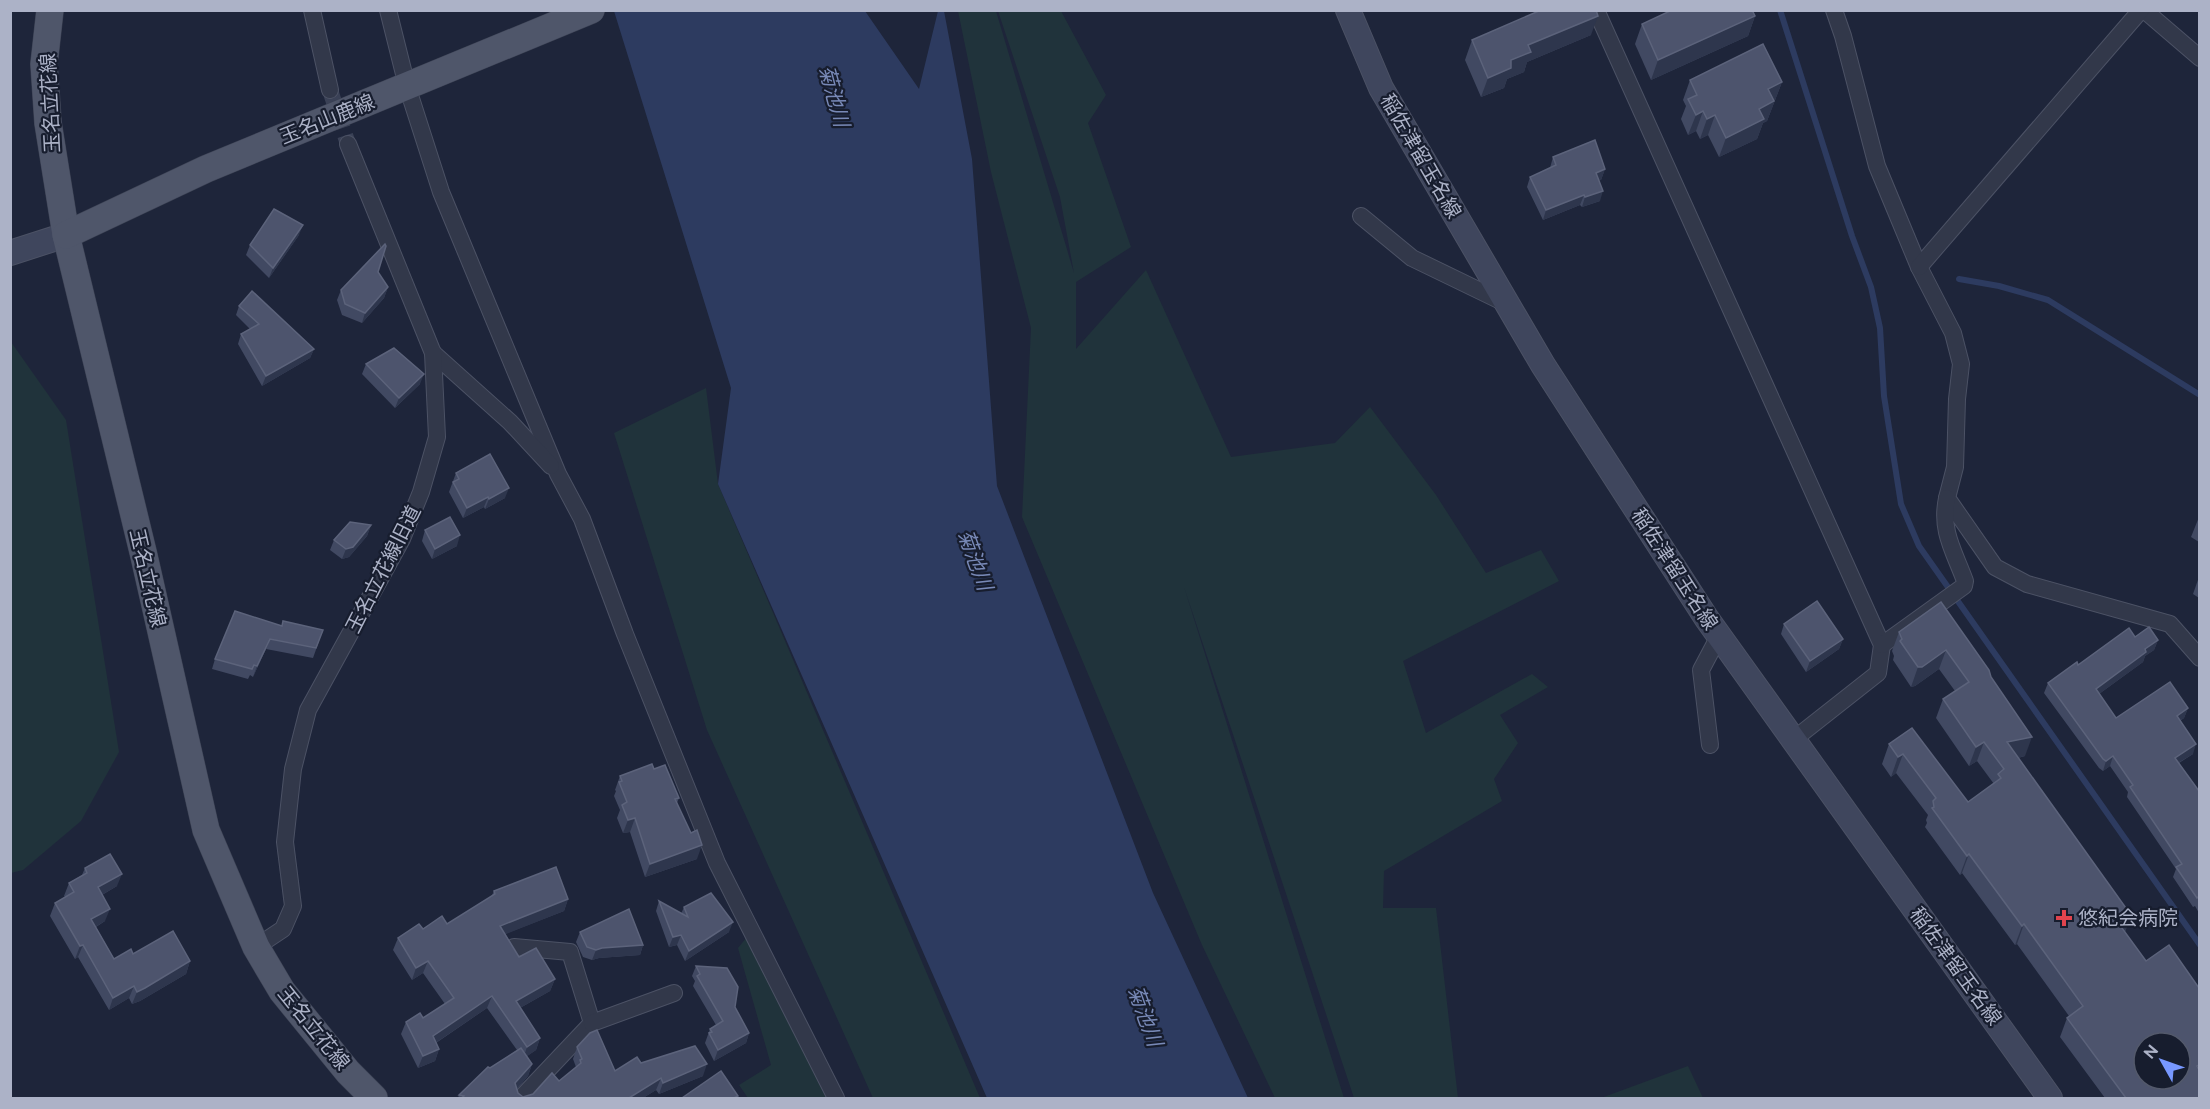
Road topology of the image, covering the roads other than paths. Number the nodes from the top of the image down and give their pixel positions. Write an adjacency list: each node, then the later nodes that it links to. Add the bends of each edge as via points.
1 (50, 10): 14 (main road, 玉名立花線, via 44,64 48,123)
2 (312, 10): 11 (street)
3 (388, 10): 10 (street)
4 (591, 10): 10 (main road, 玉名山鹿線)
5 (1348, 10): 17 (main road, 稲佐津留玉名線, via 1381,88)
6 (1596, 10): 22 (street)
7 (1834, 10): 16 (street, via 1877,166)
8 (2142, 10): 9 (street); 16 (street)
9 (2199, 58)
10 (417, 82): 14 (main road, 玉名山鹿線, via 206,169); 19 (street, via 441,192)
11 (330, 90)
12 (348, 144): 18 (street, 玉名立花線旧道)
13 (1362, 216): 17 (street, via 1412,258)
14 (66, 235): 15 (main road); 26 (main road, 玉名立花線, via 206,830)
15 (10, 253)
16 (1918, 267): 20 (street, via 1953,333 1961,364 1955,467)
17 (1508, 304): 21 (main road, 稲佐津留玉名線, via 1543,365)
18 (432, 353): 19 (street, via 510,422); 26 (street, 玉名立花線旧道, via 437,437 422,492 402,539 308,710 293,769 285,842 293,906 283,929)
19 (558, 474): 32 (street, via 582,519 717,863)
20 (1947, 498): 22 (street, via 1944,529 1964,586); 23 (street, via 1995,567 2027,584 2170,624)
21 (1719, 636): 24 (main road, 稲佐津留玉名線); 25 (street, via 1701,670)
22 (1882, 645): 24 (street, via 1878,673)
23 (2199, 658)
24 (1793, 740): 33 (main road, 稲佐津留玉名線)
25 (1710, 745)
26 (256, 947): 30 (main road, 玉名立花線, via 282,991)
27 (514, 947): 29 (street, via 570,952)
28 (674, 993): 29 (street)
29 (592, 1023): 31 (street)
30 (374, 1098)
31 (521, 1098)
32 (836, 1098)
33 (2050, 1098)

